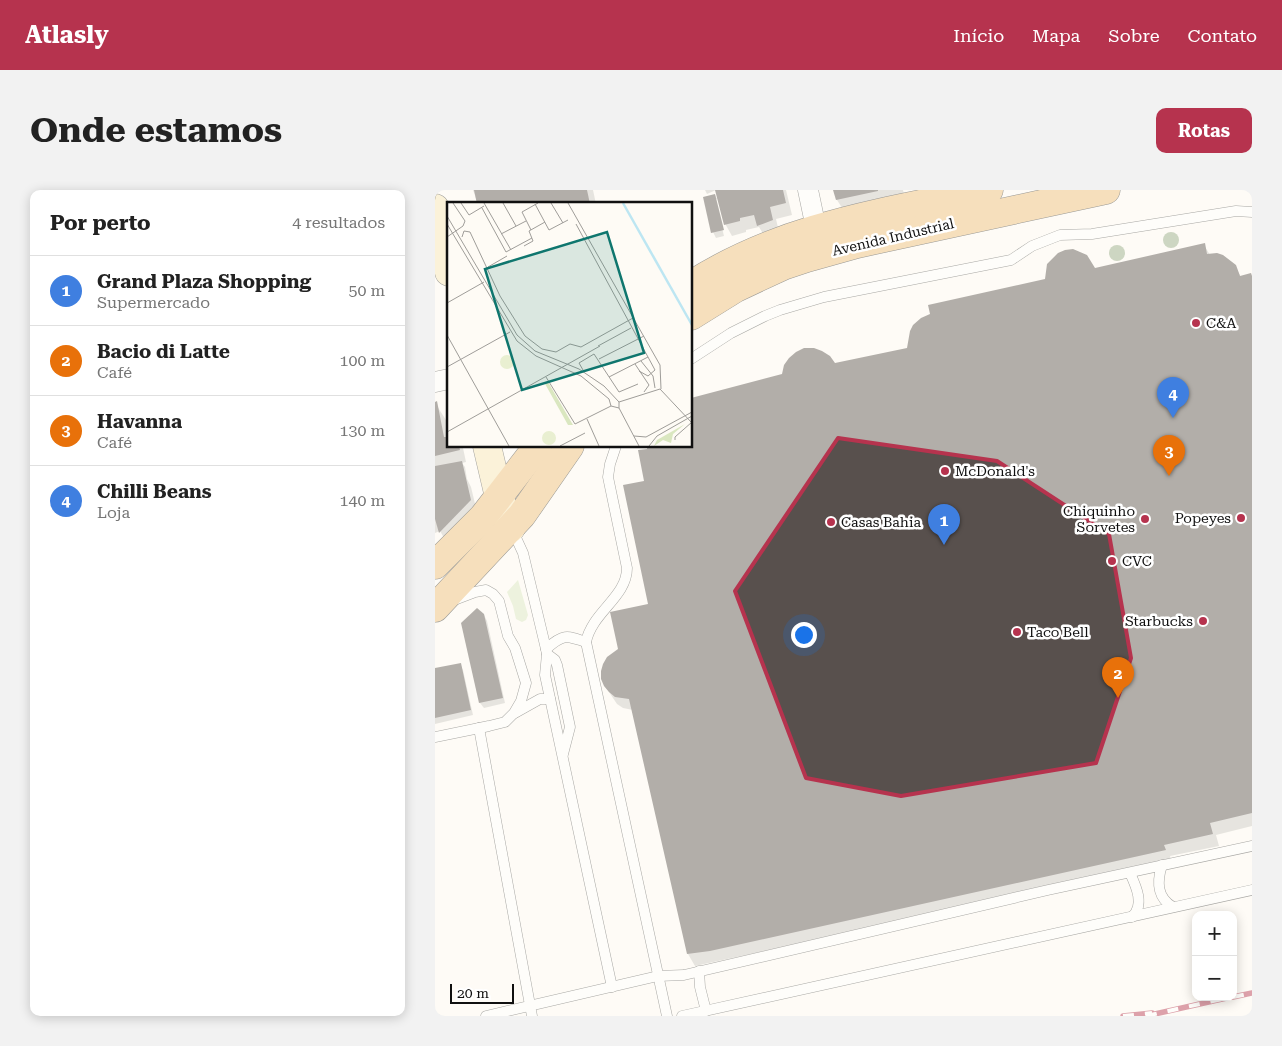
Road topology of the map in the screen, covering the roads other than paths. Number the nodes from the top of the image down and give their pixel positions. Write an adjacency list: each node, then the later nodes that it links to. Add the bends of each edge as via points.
1 (808, 190): 6 (street)
2 (989, 190): 6 (main road, Avenida Industrial)
3 (1106, 190): 9 (main road, Avenida Industrial, via 857,244 807,258 736,288)
4 (435, 208): 7 (street)
5 (1252, 212): 10 (lane, via 1236,210 1092,234 1060,235 1032,246 1011,260 824,297 780,310 731,333)
6 (817, 228): 8 (main road, Avenida Industrial, via 769,244)
7 (447, 263)
8 (693, 284)
9 (693, 315)
10 (693, 358)
11 (487, 448): 15 (street)
12 (536, 448): 15 (main road)
13 (569, 448): 16 (main road)
14 (615, 448): 19 (lane, via 608,477 627,574 622,587 596,618)
15 (499, 497): 16 (street); 17 (main road)
16 (511, 528): 18 (main road); 20 (lane, via 525,558)
17 (435, 565)
18 (435, 609): 22 (lane, via 475,592 486,590 496,597 525,683 524,695)
19 (586, 642): 20 (lane, via 561,636); 33 (lane)
20 (546, 651): 21 (lane, via 545,675); 25 (lane, via 557,665 570,727)
21 (550, 699): 22 (lane, via 540,699); 25 (lane)
22 (514, 713): 23 (lane, via 505,722)
23 (479, 728): 24 (lane); 35 (lane)
24 (435, 737)
25 (562, 757): 34 (lane)
26 (1252, 846): 27 (lane)
27 (1163, 864): 28 (lane); 30 (lane, via 1159,875 1160,894 1165,903)
28 (1130, 873): 31 (lane, via 1139,900 1137,912); 32 (lane)
29 (1252, 890): 30 (lane)
30 (1173, 907): 31 (lane)
31 (1132, 916): 36 (lane)
32 (699, 972): 33 (lane); 36 (lane, via 699,987)
33 (658, 976): 34 (lane); 38 (lane)
34 (612, 987): 35 (lane)
35 (531, 1011): 37 (lane)
36 (706, 1011): 39 (lane)
37 (486, 1016)
38 (667, 1016)
39 (682, 1016)

